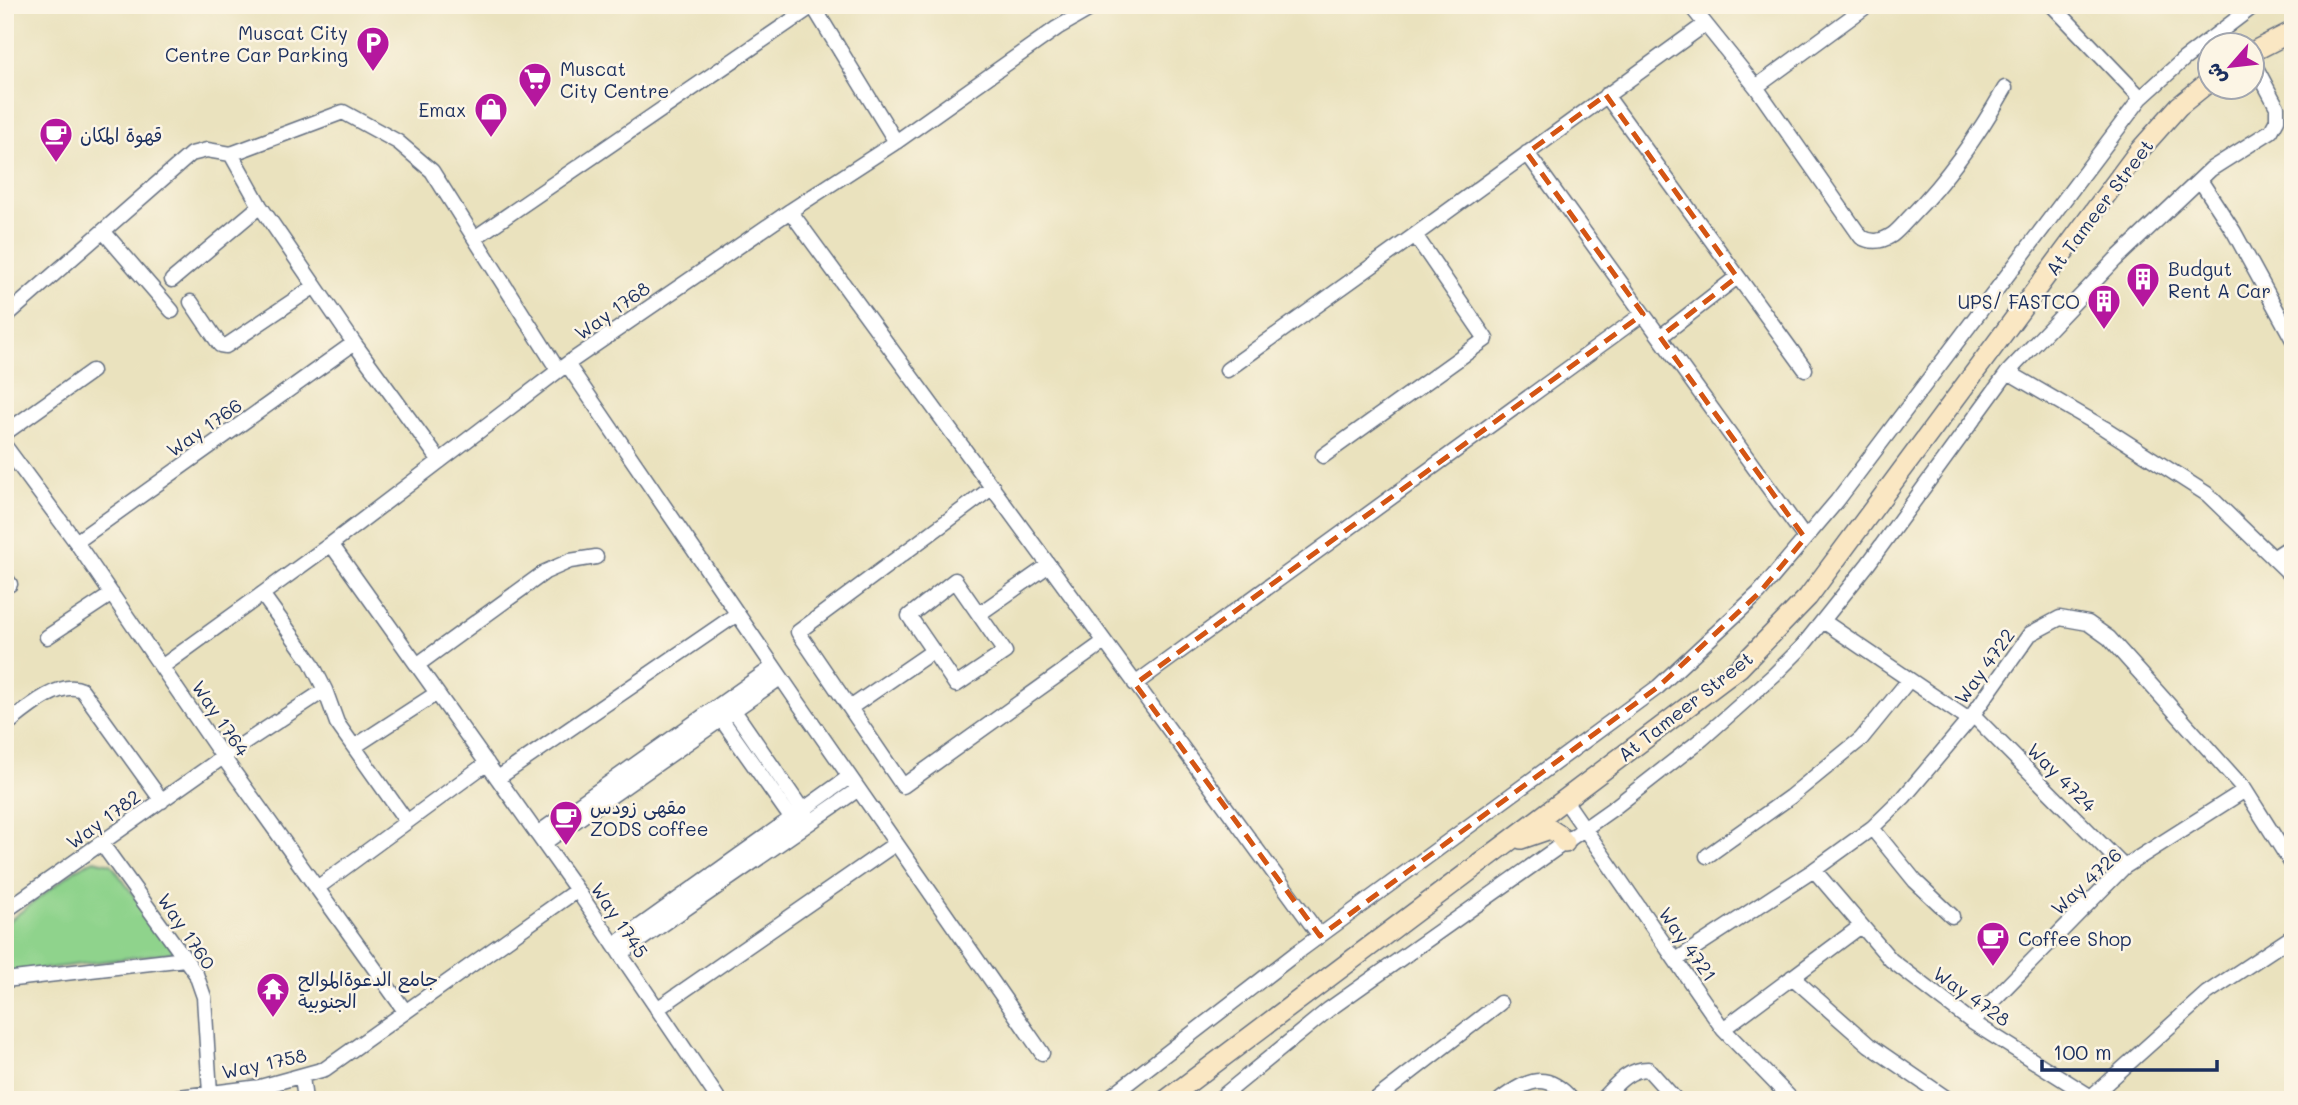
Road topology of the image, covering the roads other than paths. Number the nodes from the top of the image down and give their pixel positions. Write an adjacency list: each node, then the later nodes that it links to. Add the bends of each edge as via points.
1 (1097, 5): 16 (street, Way 1768, via 1057,28)
2 (1690, 5): 7 (street)
3 (1868, 5): 11 (street)
4 (2052, 5): 15 (street)
5 (2255, 5): 15 (street)
6 (813, 6): 16 (street); 24 (street)
7 (1704, 25): 11 (street); 14 (street)
8 (2293, 31): 9 (main road)
9 (2266, 45)
10 (2266, 86): 19 (street, via 2277,107 2271,131)
11 (1756, 87): 12 (street, via 1840,209 1870,242 1892,235 1931,196 1986,122)
12 (2005, 88)
13 (2196, 92): 79 (main road, At Tameer Street, via 2138,152 1808,597 1739,668)
14 (1606, 95): 17 (street); 25 (street)
15 (2141, 98): 45 (street)
16 (896, 142): 21 (street, Way 1768)
17 (1527, 153): 23 (street); 30 (street)
18 (231, 154): 20 (street); 22 (street, via 191,153); 24 (street, via 343,112 398,142 432,171)
19 (2200, 180): 33 (street); 39 (street, via 2115,260)
20 (260, 206): 26 (street); 27 (street)
21 (790, 211): 35 (street, Way 1768); 44 (street)
22 (103, 231): 29 (street); 31 (street)
23 (1415, 235): 37 (street); 42 (street, via 1486,339)
24 (476, 237): 35 (street)
25 (1737, 277): 32 (street); 36 (street)
26 (172, 281)
27 (315, 286): 28 (street, via 226,346 220,345); 34 (street)
28 (191, 302)
29 (172, 311)
30 (1643, 314): 32 (street); 65 (street)
31 (5, 317)
32 (1660, 337): 45 (street)
33 (2293, 340)
34 (354, 343): 43 (street); 46 (street, Way 1766)
35 (563, 367): 43 (street, Way 1768); 55 (street)
36 (1805, 369)
37 (1227, 370)
38 (92, 372): 40 (street)
39 (2008, 372): 50 (street, via 2207,494); 57 (street)
40 (5, 433)
41 (5, 446): 46 (street, Way 1764)
42 (1323, 456)
43 (440, 461): 47 (street, Way 1768)
44 (993, 487): 51 (street); 68 (street, via 798,632)
45 (1805, 538): 99 (street, via 1759,593 1658,687)
46 (76, 542): 53 (street, Way 1764)
47 (331, 544): 54 (street, Way 1768); 61 (street, Way 1745)
48 (2293, 545): 50 (street)
49 (596, 557): 61 (street, via 545,572)
50 (2273, 558): 52 (street)
51 (1049, 565): 56 (street); 59 (street)
52 (2293, 577)
53 (112, 594): 58 (street); 62 (street, Way 1764)
54 (262, 594): 62 (street, Way 1768); 66 (street, via 311,662)
55 (737, 614): 63 (street); 76 (street)
56 (979, 614): 60 (street, via 955,580 909,616); 60 (street, via 1005,652 956,685)
57 (1823, 621): 64 (street, Way 4724); 84 (street, via 1774,675 1702,739)
58 (47, 637)
59 (1104, 642): 65 (street); 68 (street, via 903,786)
60 (933, 652): 68 (street)
61 (417, 665): 67 (street, Way 1745)
62 (163, 666): 73 (street, Way 1764)
63 (777, 673): 69 (street); 75 (street)
64 (1909, 680): 70 (street, Way 4724); 90 (street, via 1861,739)
65 (1135, 684): 99 (street)
66 (325, 690): 72 (street, via 337,723); 73 (street, Way 1782)
67 (437, 693): 72 (street); 74 (street, Way 1745)
68 (850, 708)
69 (724, 710): 81 (street); 85 (street)
70 (1971, 718): 78 (street, Way 4722, via 2030,634 2060,618 2088,623 2109,638); 83 (street, Way 4722); 92 (street, Way 4724)
71 (5, 726): 80 (street, via 60,689 74,686 82,690)
72 (354, 747): 82 (street)
73 (223, 757): 80 (street, Way 1782); 94 (street, Way 1764)
74 (488, 763): 76 (street, Way 1745); 82 (street)
75 (849, 777): 77 (street); 81 (street)
76 (498, 778): 85 (street, Way 1745)
77 (858, 790): 81 (street); 89 (street)
78 (2245, 790): 91 (street, Way 4722); 92 (street, Way 4726)
79 (1564, 799): 84 (street, Way 4721); 86 (main road, At Tameer Street)
80 (162, 801): 88 (street, Way 1782)
81 (801, 820): 101 (street)
82 (407, 822): 94 (street)
83 (1872, 828): 93 (street, Way 4722); 97 (street, via 1915,881)
84 (1584, 829): 87 (street); 103 (street, Way 4721)
85 (540, 839): 95 (street, Way 1745)
86 (1510, 840): 87 (main road, via 1550,829); 118 (main road, At Tameer Street)
87 (1564, 843): 119 (street, via 1328,1010)
88 (102, 844): 96 (street, Way 1782); 102 (street, Way 1760)
89 (895, 844): 107 (street); 111 (street)
90 (1707, 856)
91 (2293, 866)
92 (2124, 867): 109 (street, Way 4726)
93 (1814, 870): 98 (street, Way 4728); 103 (street, Way 4722)
94 (317, 888): 108 (street, Way 1764)
95 (577, 891): 101 (street, Way 1745); 108 (street, Way 1758)
96 (5, 911)
97 (1952, 916)
98 (1861, 926): 104 (street); 109 (street, Way 4728, via 1891,960)
99 (1320, 936): 117 (street)
100 (2293, 936): 109 (street, Way 4728, via 2207,993 2091,1097)
101 (617, 950): 107 (street, Way 1745)
102 (185, 959): 105 (street); 113 (street, Way 1760, via 204,997)
103 (1676, 960): 110 (street, Way 4721)
104 (1792, 978): 110 (street); 126 (street, via 1869,1045)
105 (5, 980)
106 (1500, 1003): 120 (street)
107 (657, 1009): 116 (street, Way 1745)
108 (405, 1012): 112 (street, Way 1758, via 325,1069)
109 (1972, 1022)
110 (1723, 1029): 125 (street, Way 4721)
111 (1042, 1053)
112 (302, 1077): 113 (street, Way 1758); 115 (street)
113 (210, 1093): 114 (street, Way 1758)
114 (155, 1100)
115 (305, 1100)
116 (719, 1100)
117 (1106, 1100)
118 (1166, 1100)
119 (1218, 1100)
120 (1375, 1100)
121 (1500, 1100): 122 (street, via 1523,1083 1542,1081 1561,1087)
122 (1572, 1100)
123 (1601, 1100): 124 (street, via 1638,1069 1648,1069)
124 (1676, 1100)
125 (1792, 1100)
126 (1949, 1100)

